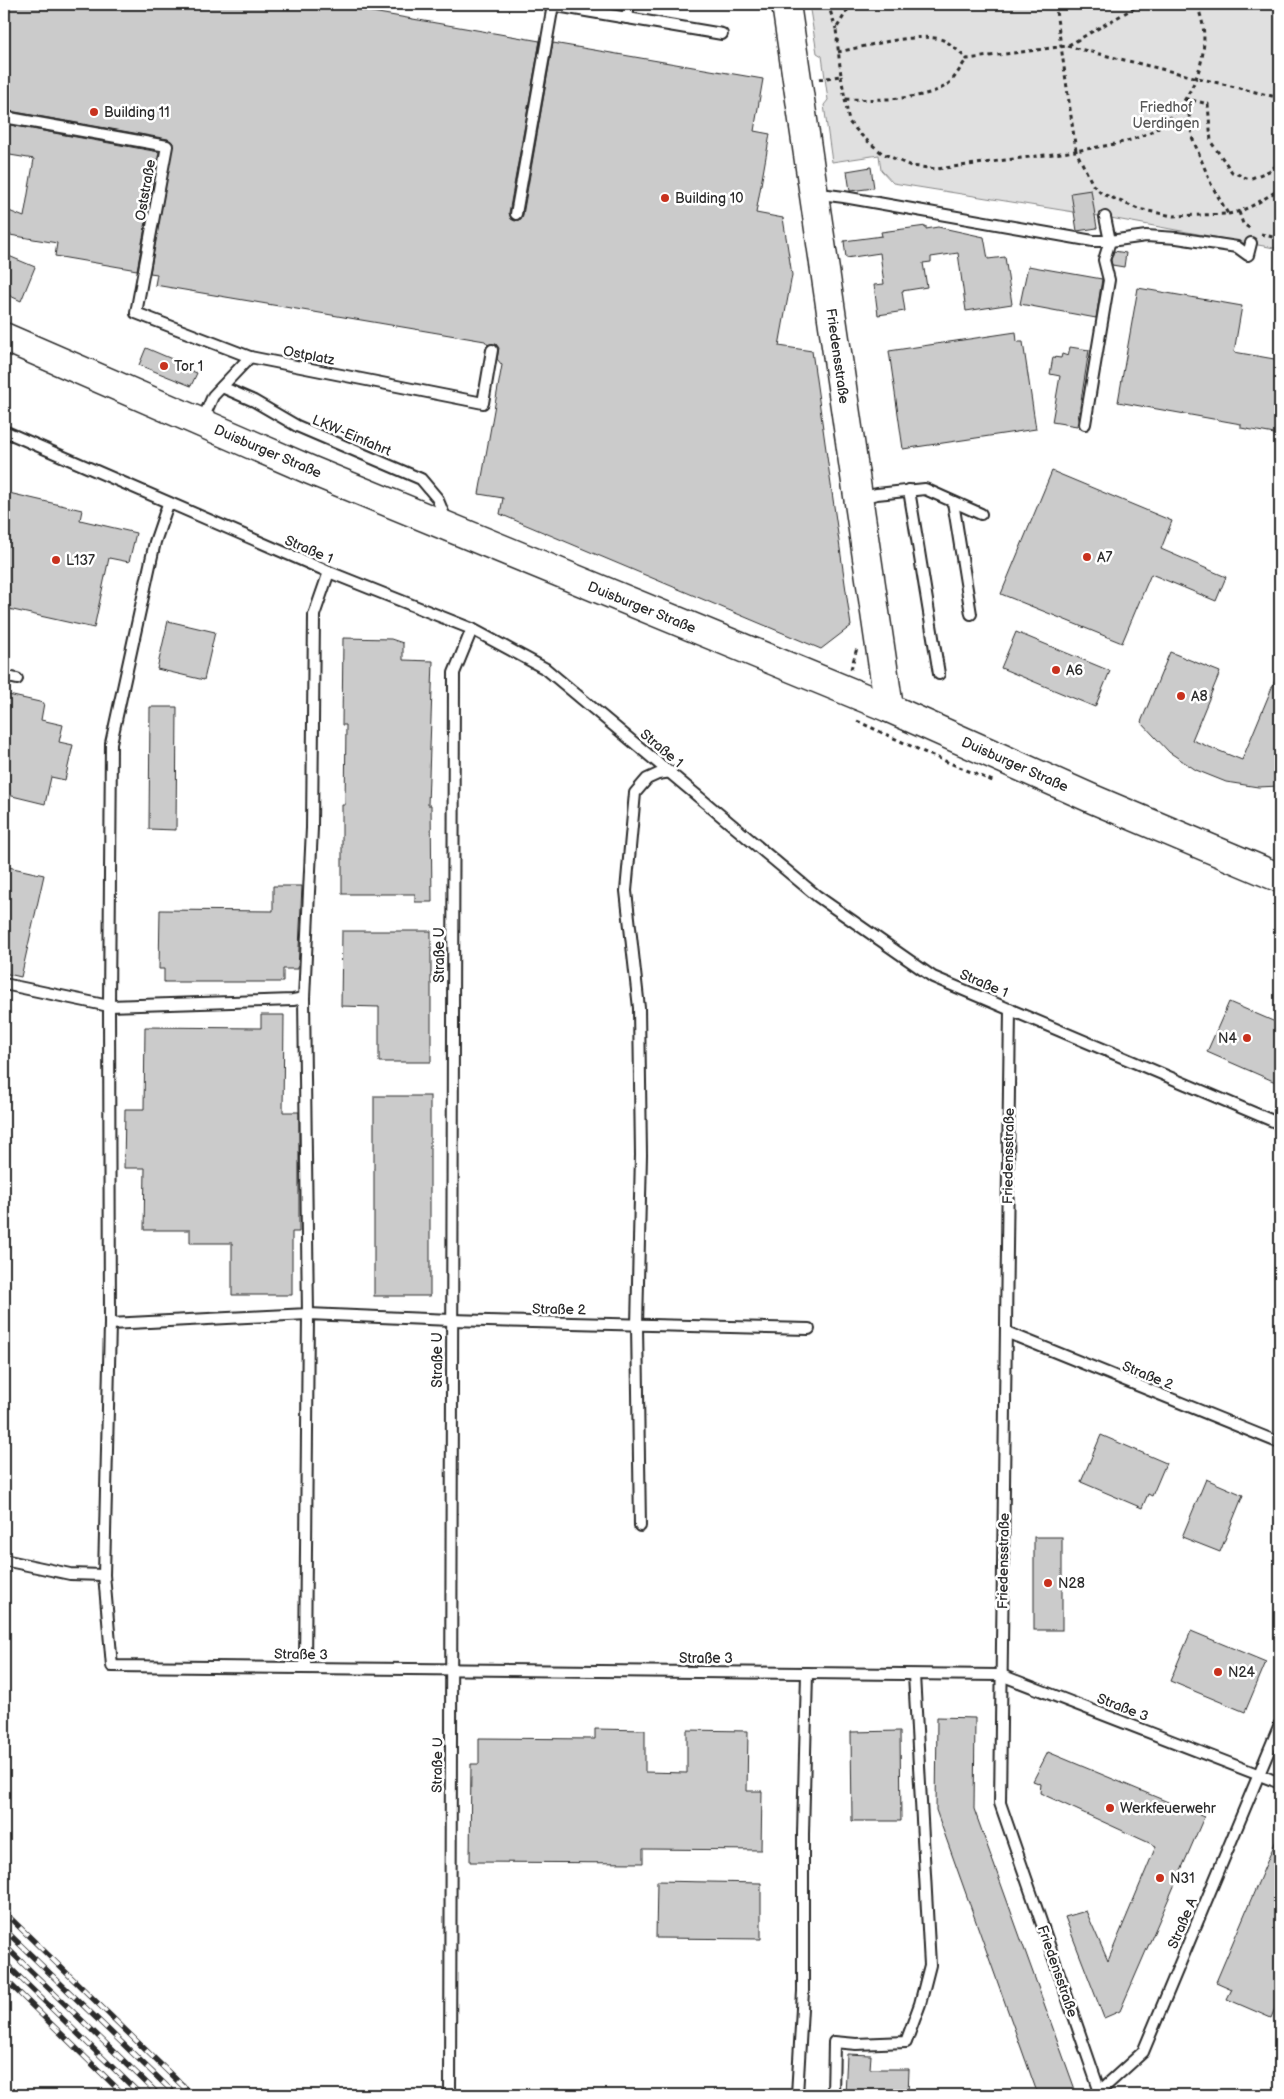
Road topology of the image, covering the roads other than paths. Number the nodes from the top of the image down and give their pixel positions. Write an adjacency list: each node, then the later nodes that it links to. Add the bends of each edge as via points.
1 (549, 4): 4 (lane); 8 (lane)
2 (629, 4): 4 (lane)
3 (786, 4): 7 (main road, Friedensstraße)
4 (627, 18): 5 (lane)
5 (722, 34)
6 (4, 117): 12 (lane, Oststraße, via 167,146)
7 (814, 196): 10 (lane, via 844,197 1093,241); 21 (main road, Friedensstraße)
8 (516, 214)
9 (1105, 217): 10 (lane)
10 (1110, 241): 11 (lane, via 1146,236 1176,238 1237,247 1248,255); 18 (lane, via 1104,260 1109,280)
11 (1251, 243)
12 (136, 313): 15 (lane, Ostplatz)
13 (4, 337): 17 (main road, Duisburger Straße)
14 (492, 350): 15 (lane, Ostplatz, via 483,403)
15 (250, 357): 16 (lane)
16 (222, 387): 17 (lane, via 213,396); 25 (lane, LKW-Einfahrt, via 297,426 421,479 437,498)
17 (201, 422): 25 (main road, Duisburger Straße)
18 (1085, 424)
19 (4, 431): 23 (lane, Straße 1)
20 (909, 490): 21 (lane); 22 (lane, via 925,489); 29 (lane)
21 (858, 498): 32 (main road, Friedensstraße)
22 (953, 502): 24 (lane); 27 (lane)
23 (168, 504): 26 (lane, Straße 1); 37 (lane, via 155,542 111,744)
24 (980, 514)
25 (449, 527): 32 (main road, Duisburger Straße)
26 (329, 572): 28 (lane, Straße 1); 36 (lane, via 314,615 312,828)
27 (970, 614)
28 (472, 629): 33 (lane, Straße 1, via 546,669); 41 (lane, Straße U, via 454,673)
29 (938, 674)
30 (4, 676): 31 (lane)
31 (16, 679)
32 (889, 708): 34 (main road, Duisburger Straße)
33 (671, 772): 38 (lane, Straße 1, via 817,896 933,977); 43 (lane, via 647,779 635,793 626,891 639,1017 641,1154)
34 (1280, 878)
35 (4, 984): 37 (lane)
36 (304, 998): 37 (lane); 40 (lane)
37 (109, 1006): 42 (lane)
38 (1010, 1009): 39 (lane, Straße 1); 45 (lane, Friedensstraße)
39 (1280, 1124)
40 (308, 1314): 41 (lane, Straße 2); 42 (lane, Straße 2); 50 (lane)
41 (451, 1320): 43 (lane, Straße 2); 51 (lane, Straße U)
42 (110, 1324): 49 (lane)
43 (637, 1325): 44 (lane, Straße 2); 47 (lane)
44 (809, 1329)
45 (1006, 1332): 46 (lane, Straße 2); 54 (lane, Friedensstraße)
46 (1280, 1444)
47 (640, 1526)
48 (4, 1560): 49 (lane, via 70,1574)
49 (104, 1575): 50 (lane, Straße 3, via 112,1666)
50 (305, 1668): 51 (lane, Straße 3)
51 (452, 1669): 52 (lane, Straße 3); 59 (lane, Straße U)
52 (807, 1673): 53 (lane, Straße 3); 60 (lane, via 803,1991)
53 (914, 1675): 54 (lane, Straße 3); 61 (lane, via 930,1965 906,2042 834,2042)
54 (1001, 1675): 56 (lane, Straße 3); 58 (lane, Friedensstraße, via 1000,1803)
55 (1280, 1724): 56 (lane, Straße A)
56 (1258, 1774): 57 (lane, Straße 3); 58 (lane, Straße A, via 1143,2052)
57 (1280, 1783)
58 (1100, 2093)
59 (450, 2095)
60 (797, 2095)
61 (833, 2095)

